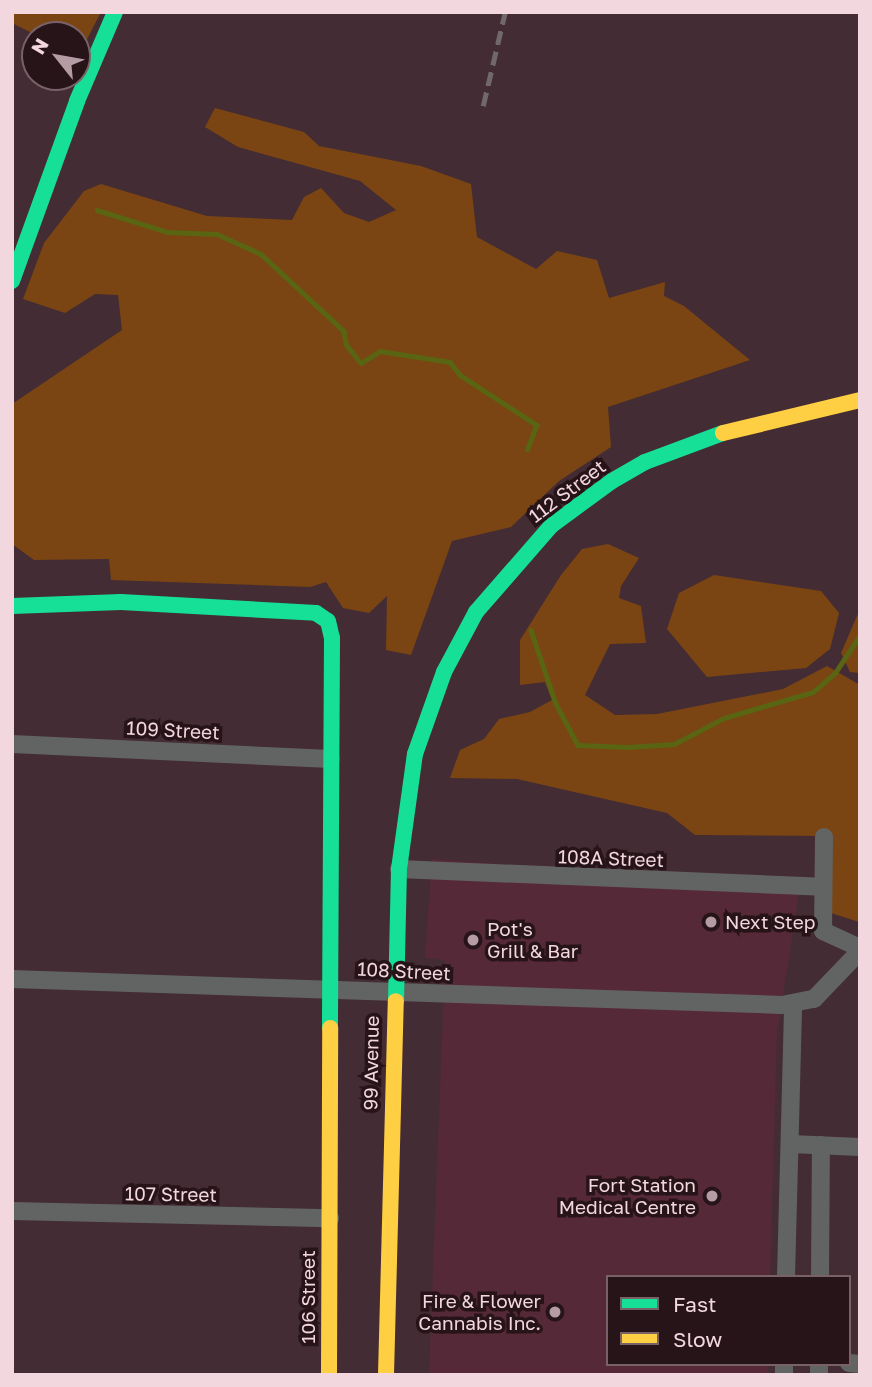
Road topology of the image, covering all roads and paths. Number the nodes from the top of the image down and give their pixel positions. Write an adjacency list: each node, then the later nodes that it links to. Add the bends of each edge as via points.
1 (116, 12): 2 (street, via 77,101)
2 (12, 281)
3 (860, 400): 6 (street, 112 Street, via 774,419 677,449 612,481 552,525 476,612 444,672)
4 (12, 606): 7 (street, via 121,601 316,613 328,621 332,638)
5 (12, 744): 7 (street, 109 Street)
6 (415, 754): 9 (street, 99 Avenue)
7 (331, 759): 13 (street, 106 Street)
8 (824, 837): 10 (street)
9 (399, 869): 10 (street, 108A Street); 14 (street, 99 Avenue)
10 (822, 887): 11 (street, via 823,932)
11 (860, 949): 15 (street, via 830,987 814,999)
12 (12, 979): 13 (street, 108 Street)
13 (328, 987): 14 (street, 108 Street); 20 (street, 106 Street)
14 (393, 994): 15 (street, 108 Street); 24 (street, 99 Avenue)
15 (793, 1004): 16 (street)
16 (790, 1144): 17 (street); 21 (street)
17 (821, 1145): 18 (street); 22 (street)
18 (860, 1146)
19 (12, 1211): 20 (street, 107 Street)
20 (330, 1218): 23 (street, 106 Street)
21 (786, 1275)
22 (820, 1275)
23 (329, 1375)
24 (386, 1375)

